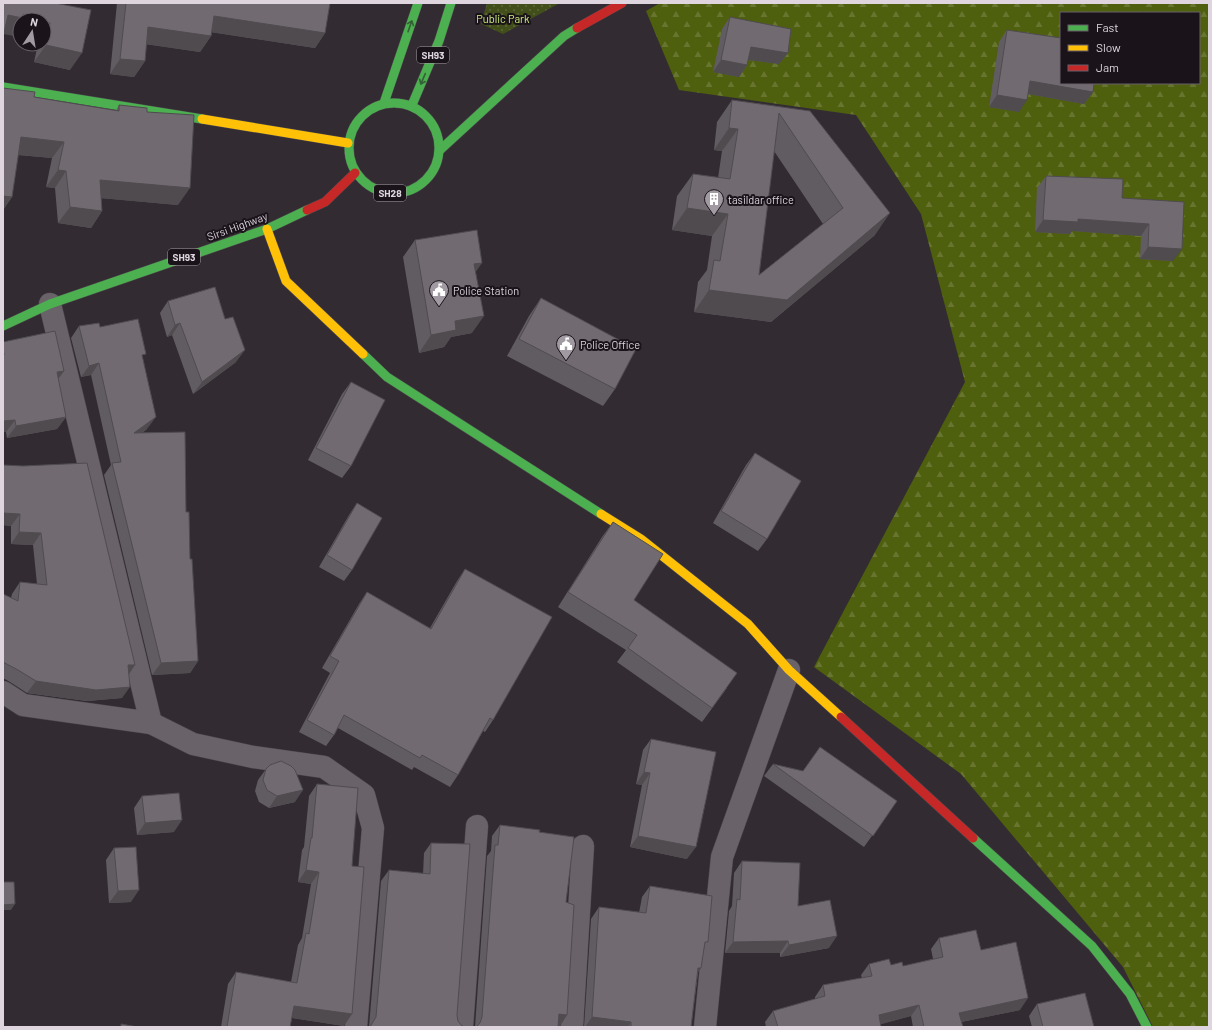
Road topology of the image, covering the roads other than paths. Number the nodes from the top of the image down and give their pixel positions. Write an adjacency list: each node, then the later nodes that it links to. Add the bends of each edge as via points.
1 (418, 3): 5 (main road, SH93, one-way to 1)
2 (451, 3): 6 (main road, SH93, one-way to 6, via 439,41)
3 (622, 3): 8 (main road, via 564,36)
4 (3, 87): 7 (main road)
5 (384, 103): 6 (main road, SH28); 7 (main road, SH28, via 370,108 360,117 352,129)
6 (412, 105): 8 (main road, SH28, via 433,123 439,136)
7 (348, 142): 9 (main road, SH28, via 349,158)
8 (440, 150): 9 (main road, SH28, via 437,164 430,177 406,192 377,190 365,183)
9 (355, 172): 10 (main road, Sirsi Highway / SH93, via 325,202)
10 (267, 229): 11 (main road, Sirsi Highway / SH93); 13 (main road, via 286,281 387,377 641,539 748,624)
11 (50, 304): 12 (main road, Sirsi Highway / SH93); 15 (street)
12 (3, 326)
13 (788, 670): 21 (street, via 722,857); 22 (main road, via 1092,946 1130,994)
14 (3, 692): 15 (street, via 23,705)
15 (151, 723): 18 (street, via 193,744 253,757 324,767 364,795 373,828)
16 (477, 826): 19 (street)
17 (583, 846): 20 (street)
18 (356, 1027)
19 (462, 1027)
20 (572, 1027)
21 (705, 1027)
22 (1147, 1027)

